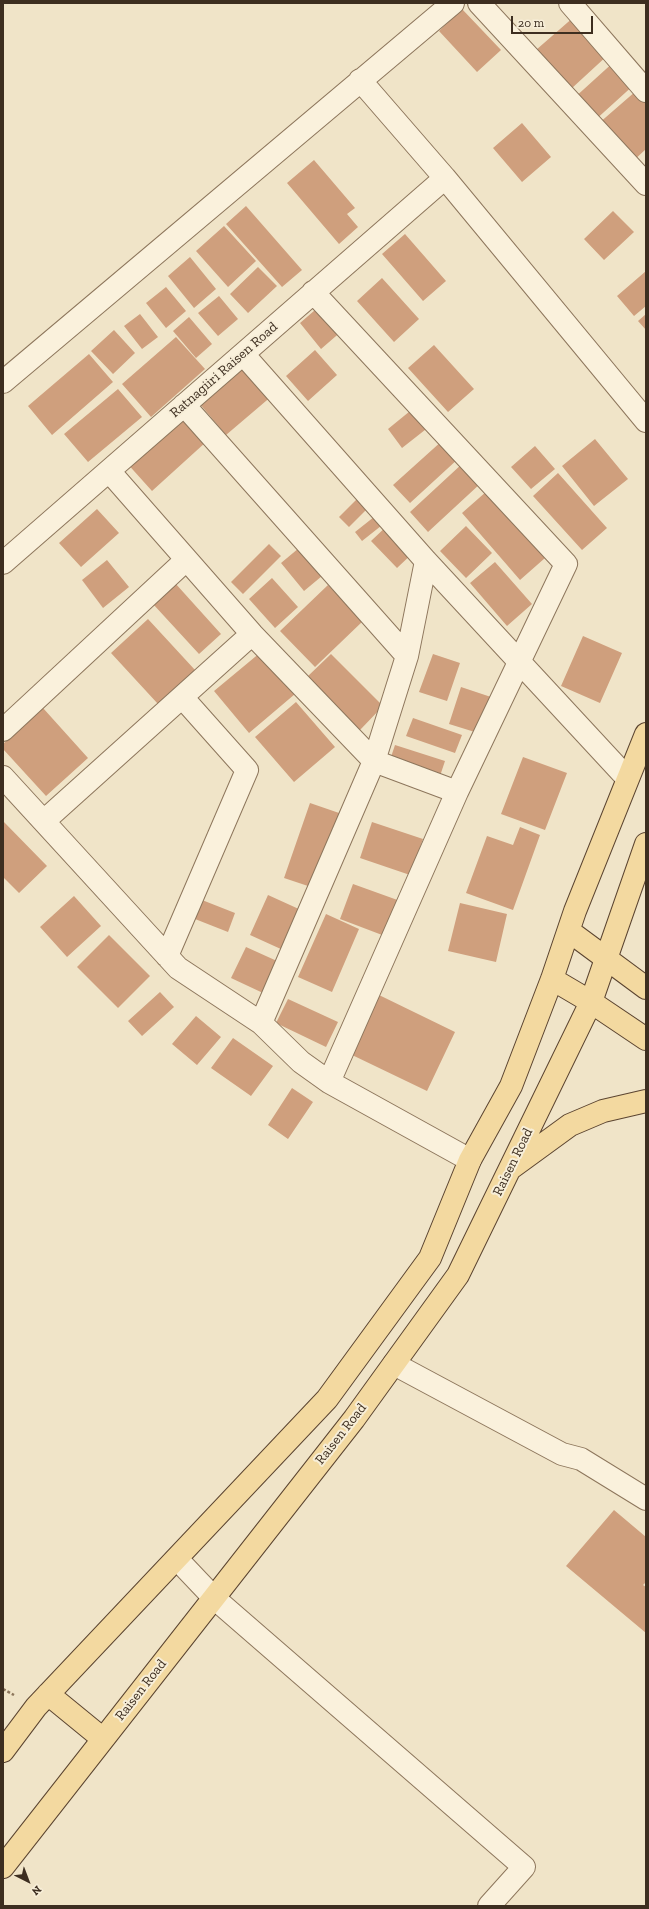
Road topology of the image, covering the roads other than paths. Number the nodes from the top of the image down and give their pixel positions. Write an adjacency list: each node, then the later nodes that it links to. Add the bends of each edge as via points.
1 (453, 3): 4 (street)
2 (479, 3): 7 (street)
3 (570, 3): 5 (street)
4 (360, 80): 6 (street); 10 (street)
5 (646, 91)
6 (445, 178): 8 (street, Ratnagiiri Raisen Road); 12 (street)
7 (646, 184)
8 (313, 292): 9 (street, Ratnagiiri Raisen Road); 19 (street, via 566,564)
9 (243, 354): 11 (street, Ratnagiiri Raisen Road); 15 (street)
10 (3, 382)
11 (184, 405): 13 (street, Ratnagiiri Raisen Road); 18 (street)
12 (646, 420)
13 (109, 471): 14 (street); 16 (street, Ratnagiiri Raisen Road)
14 (186, 560): 17 (street); 21 (street)
15 (426, 561): 18 (street); 19 (street)
16 (3, 563)
17 (252, 634): 20 (street); 23 (street)
18 (407, 656): 23 (street)
19 (519, 661): 25 (street); 26 (street)
20 (182, 698): 27 (street); 30 (street, via 246,770)
21 (3, 730)
22 (646, 734): 25 (main road)
23 (374, 761): 26 (street); 35 (street)
24 (3, 777): 27 (street)
25 (627, 778): 29 (main road)
26 (458, 792): 37 (street)
27 (44, 822): 30 (street)
28 (646, 844): 31 (main road, Raisen Road)
29 (569, 931): 31 (main road); 32 (main road)
30 (167, 956): 35 (street, via 178,968)
31 (605, 957): 33 (main road); 34 (main road, Raisen Road)
32 (552, 979): 34 (main road); 39 (main road, via 511,1086)
33 (646, 988)
34 (591, 1002): 36 (main road); 40 (main road, Raisen Road)
35 (261, 1023): 37 (street, via 301,1062)
36 (646, 1039)
37 (329, 1082): 39 (street)
38 (646, 1101): 40 (main road, via 603,1110 570,1125)
39 (470, 1160): 43 (main road, via 430,1258 327,1399)
40 (509, 1170): 41 (main road, Raisen Road, via 458,1275)
41 (394, 1364): 42 (street, via 562,1454 581,1459); 44 (main road, Raisen Road)
42 (646, 1499)
43 (177, 1559): 44 (street); 45 (main road)
44 (214, 1598): 46 (main road, Raisen Road); 49 (street, via 524,1867)
45 (48, 1694): 46 (main road); 47 (main road)
46 (103, 1739): 48 (main road, Raisen Road)
47 (3, 1751)
48 (3, 1866)
49 (489, 1906)

